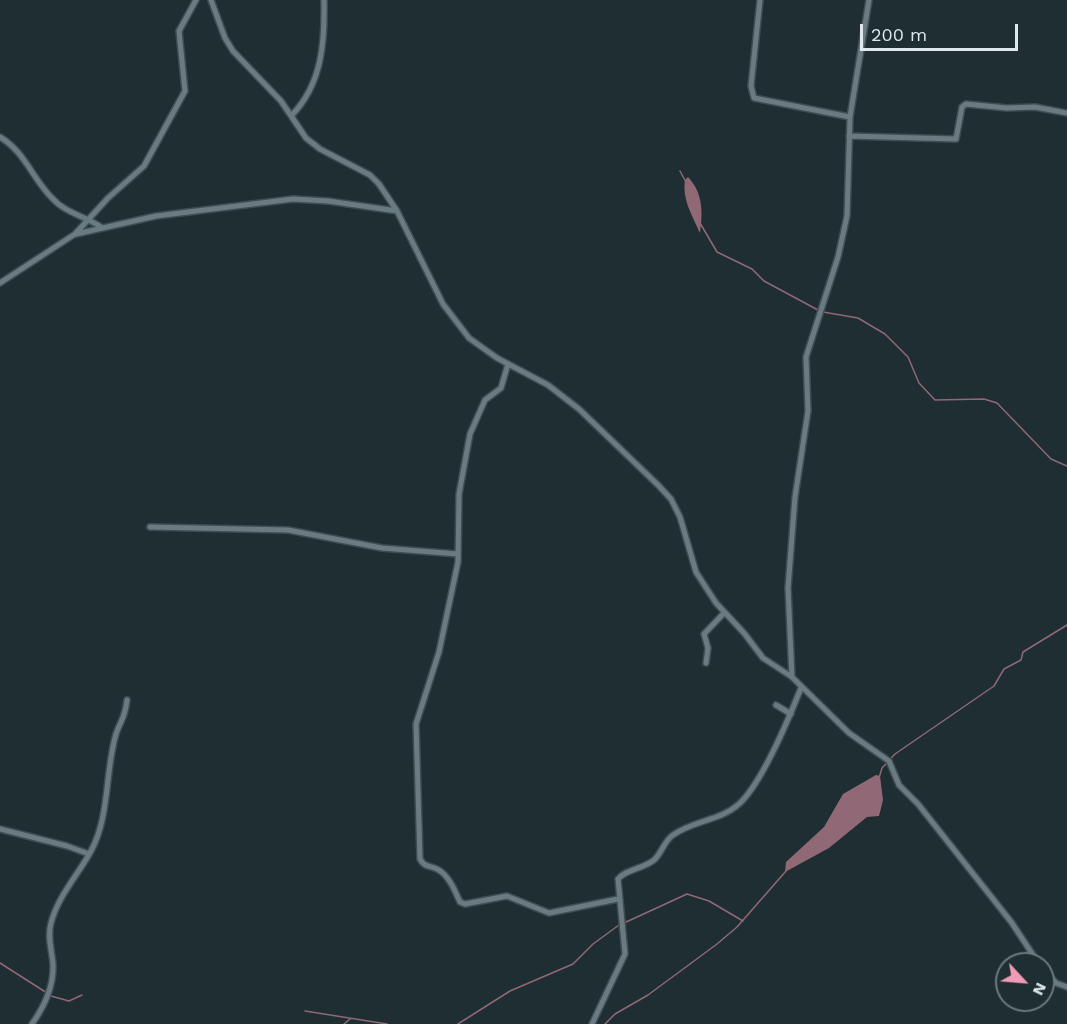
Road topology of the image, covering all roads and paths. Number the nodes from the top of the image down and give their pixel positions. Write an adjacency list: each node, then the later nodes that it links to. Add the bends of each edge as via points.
1 (196, 0): 12 (street, via 179,31 185,74 181,102 144,166)
2 (211, 0): 7 (street, via 233,51)
3 (324, 0): 7 (street, via 324,46 318,69 304,101)
4 (760, 0): 8 (street, via 752,96 758,101)
5 (869, 0): 8 (street)
6 (1067, 113): 9 (street, via 1035,107 966,104 962,107 956,139)
7 (292, 115): 11 (street, via 306,138 370,175)
8 (850, 117): 9 (street)
9 (849, 136): 21 (street, via 847,216 806,357 808,411 795,497 788,588)
10 (0, 137): 12 (street, via 18,149 51,198 70,212)
11 (398, 212): 13 (street, via 293,199); 16 (street, via 454,320 477,346)
12 (89, 219): 13 (street); 14 (street)
13 (101, 226): 14 (street)
14 (75, 234): 15 (street)
15 (0, 283)
16 (508, 364): 18 (street, via 501,388 485,400 470,434 459,494); 19 (street, via 549,385 579,409 671,499 696,572)
17 (150, 527): 18 (street, via 268,528 382,548)
18 (458, 554): 28 (street, via 439,652 416,724 420,859 427,867 440,870 460,902 507,896 549,913)
19 (724, 613): 20 (street, via 704,634 708,648); 21 (street, via 763,658)
20 (706, 663)
21 (792, 677): 22 (street)
22 (801, 688): 25 (street); 29 (street, via 849,733 889,761 904,791)
23 (127, 700): 27 (street, via 125,717 116,735 99,830)
24 (776, 705): 25 (street)
25 (791, 714): 28 (street, via 756,781 738,804 717,818 700,821 671,836 653,861 620,876)
26 (0, 829): 27 (street)
27 (89, 854): 30 (street, via 51,922 51,987)
28 (618, 899): 31 (street, via 625,954)
29 (1031, 952)
30 (32, 1024)
31 (592, 1024)

